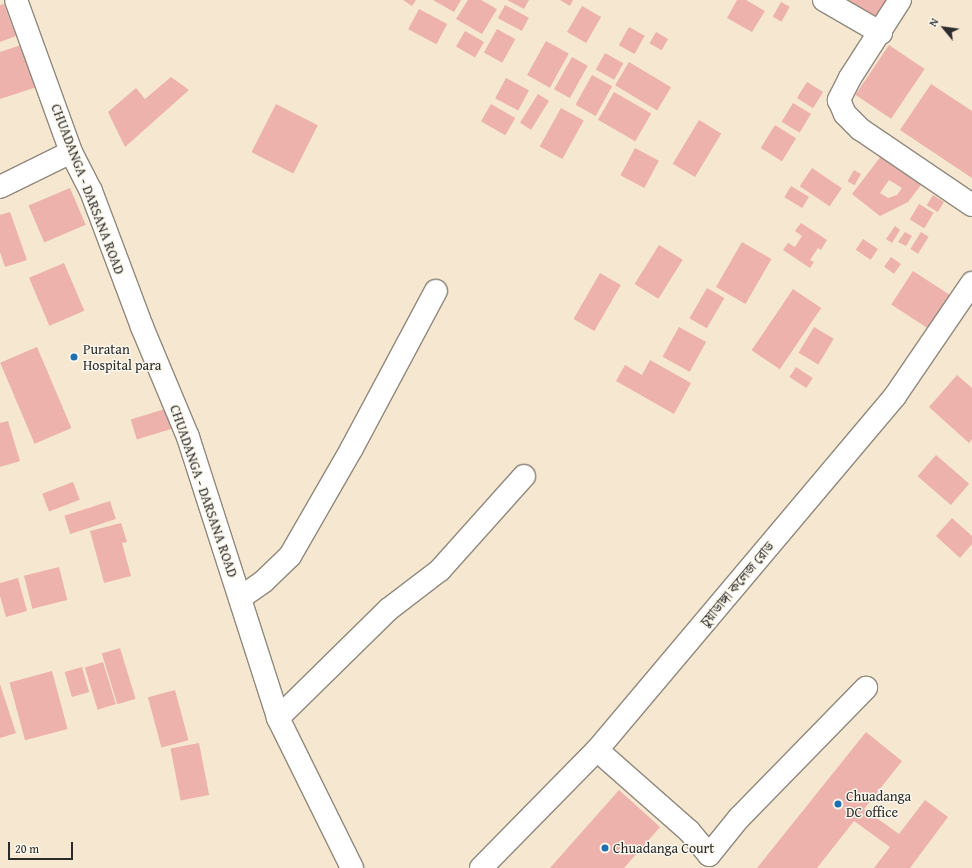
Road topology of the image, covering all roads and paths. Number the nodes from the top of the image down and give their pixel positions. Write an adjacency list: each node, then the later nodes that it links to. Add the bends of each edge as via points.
1 (16, 0): 5 (street, CHUADANGA - DARSANA ROAD)
2 (824, 0): 4 (street)
3 (900, 0): 4 (street)
4 (881, 33): 7 (street, via 850,78 839,100 845,114 860,129)
5 (71, 152): 6 (street); 11 (street, CHUADANGA - DARSANA ROAD, via 91,191 142,327 188,437)
6 (0, 187)
7 (972, 205)
8 (972, 283): 14 (street, চুয়াডাঙ্গা কলেজ রোড, via 895,396)
9 (436, 291): 11 (street, via 352,448 290,556 264,581)
10 (524, 476): 13 (street, via 440,570 389,609)
11 (240, 598): 13 (street, CHUADANGA - DARSANA ROAD)
12 (866, 688): 15 (street, via 739,818)
13 (278, 718): 16 (street, CHUADANGA - DARSANA ROAD)
14 (597, 750): 15 (street, via 689,830); 17 (street, চুয়াডাঙ্গা কলেজ রোড)
15 (711, 861)
16 (352, 868)
17 (481, 868)

